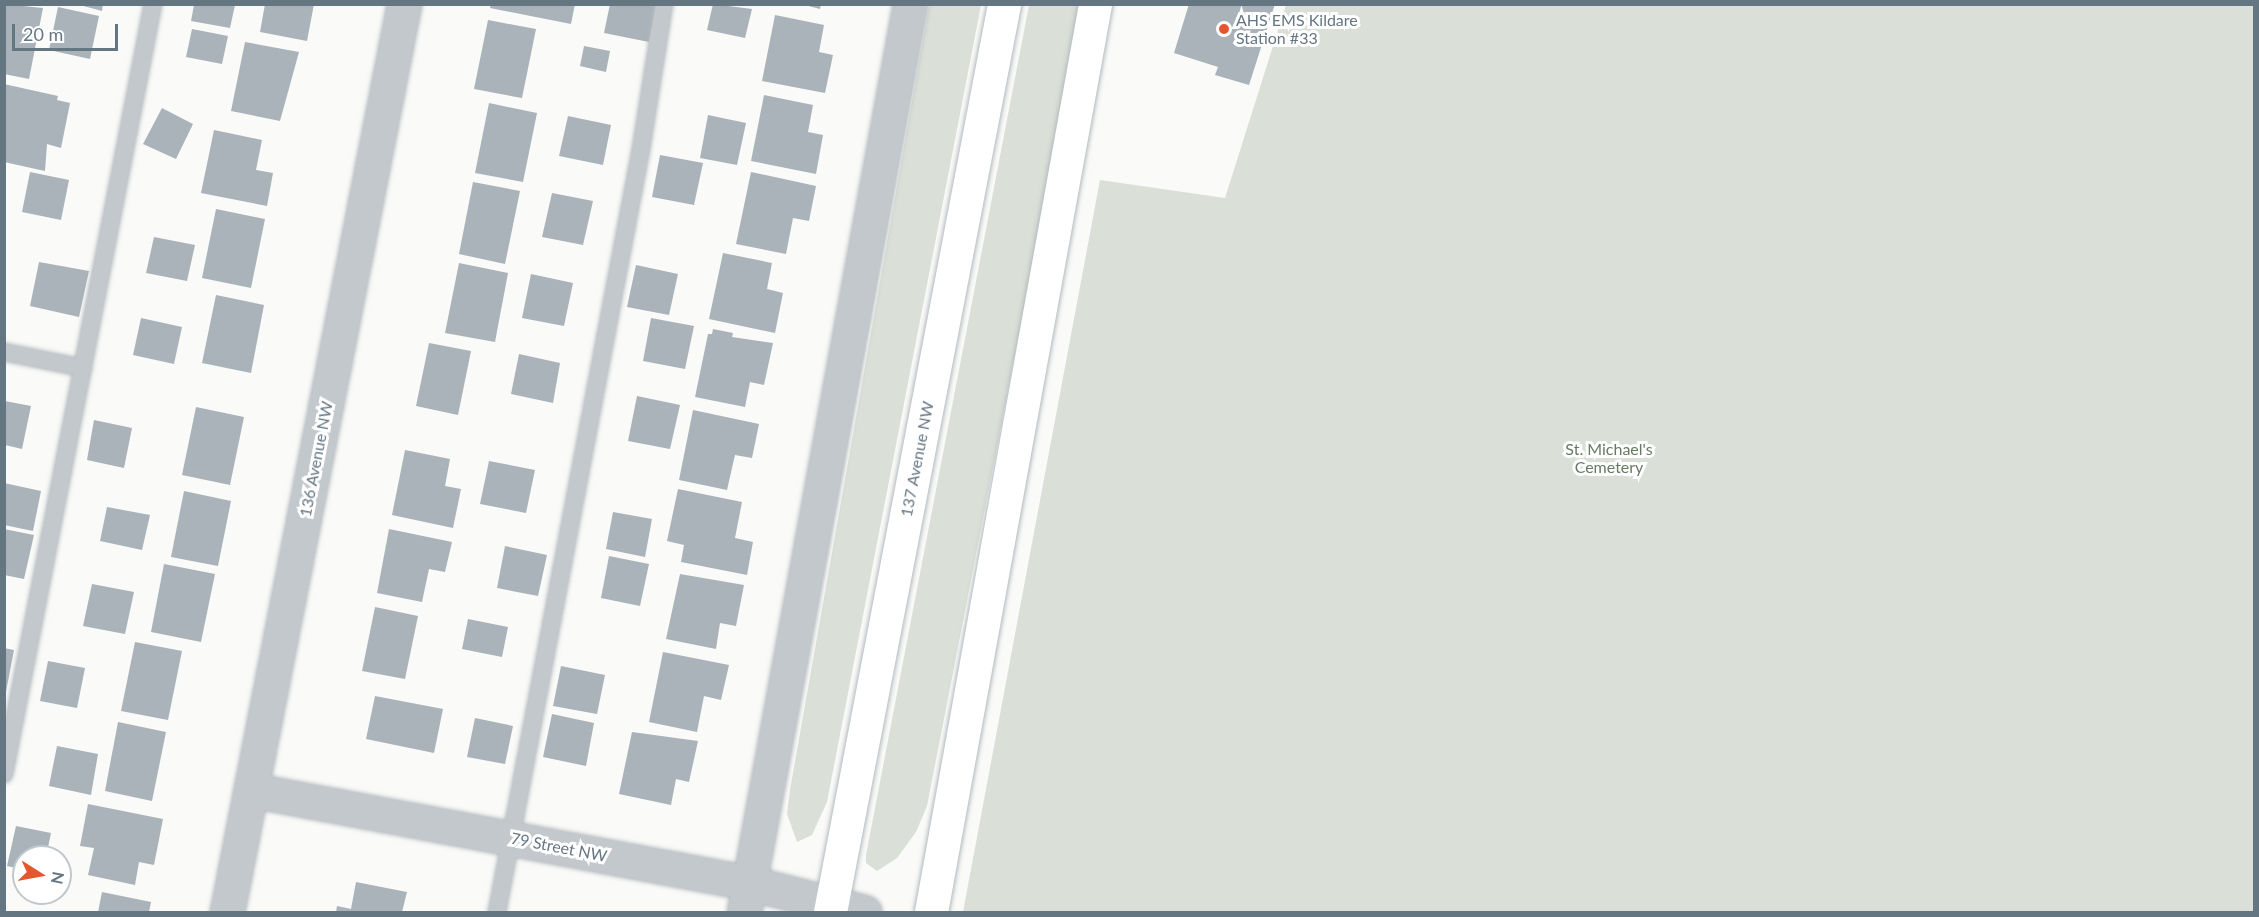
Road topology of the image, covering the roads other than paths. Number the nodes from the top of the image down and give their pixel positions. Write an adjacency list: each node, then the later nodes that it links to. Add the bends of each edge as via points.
1 (153, 4): 8 (lane)
2 (404, 4): 10 (street, 136 Avenue NW)
3 (664, 4): 11 (lane, via 639,160)
4 (910, 4): 12 (street)
5 (1004, 4): 13 (main road, 137 Avenue NW)
6 (1095, 4): 17 (main road)
7 (4, 352): 8 (lane)
8 (83, 368): 9 (lane)
9 (4, 774)
10 (251, 790): 11 (street, 79 Street NW); 14 (street, 136 Avenue NW)
11 (511, 838): 12 (street, 79 Street NW); 15 (lane)
12 (747, 898): 13 (street, 79 Street NW)
13 (831, 909): 16 (street, 79 Street NW)
14 (227, 912)
15 (497, 912)
16 (864, 912)
17 (931, 912)

